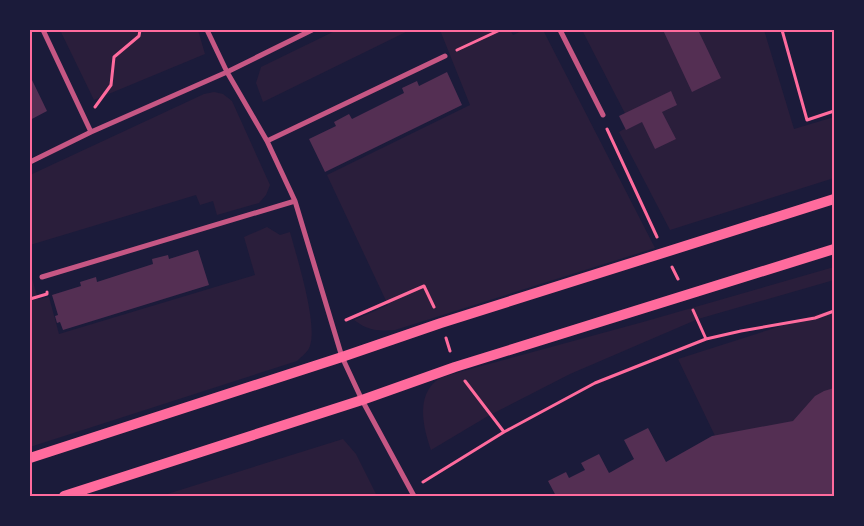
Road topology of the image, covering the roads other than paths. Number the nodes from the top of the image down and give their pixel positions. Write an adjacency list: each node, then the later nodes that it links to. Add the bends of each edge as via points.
1 (43, 30): 8 (street)
2 (207, 30): 6 (street)
3 (312, 30): 6 (street)
4 (560, 30): 7 (street)
5 (445, 56): 9 (street)
6 (226, 72): 8 (street); 9 (street)
7 (603, 115)
8 (91, 132): 10 (street)
9 (267, 140): 12 (street)
10 (30, 162)
11 (834, 199): 15 (main road)
12 (295, 201): 14 (street); 15 (street)
13 (834, 249): 16 (main road, via 455,367)
14 (42, 277)
15 (342, 357): 16 (street); 17 (main road)
16 (362, 400): 18 (main road); 19 (street)
17 (30, 458)
18 (64, 496)
19 (414, 496)

